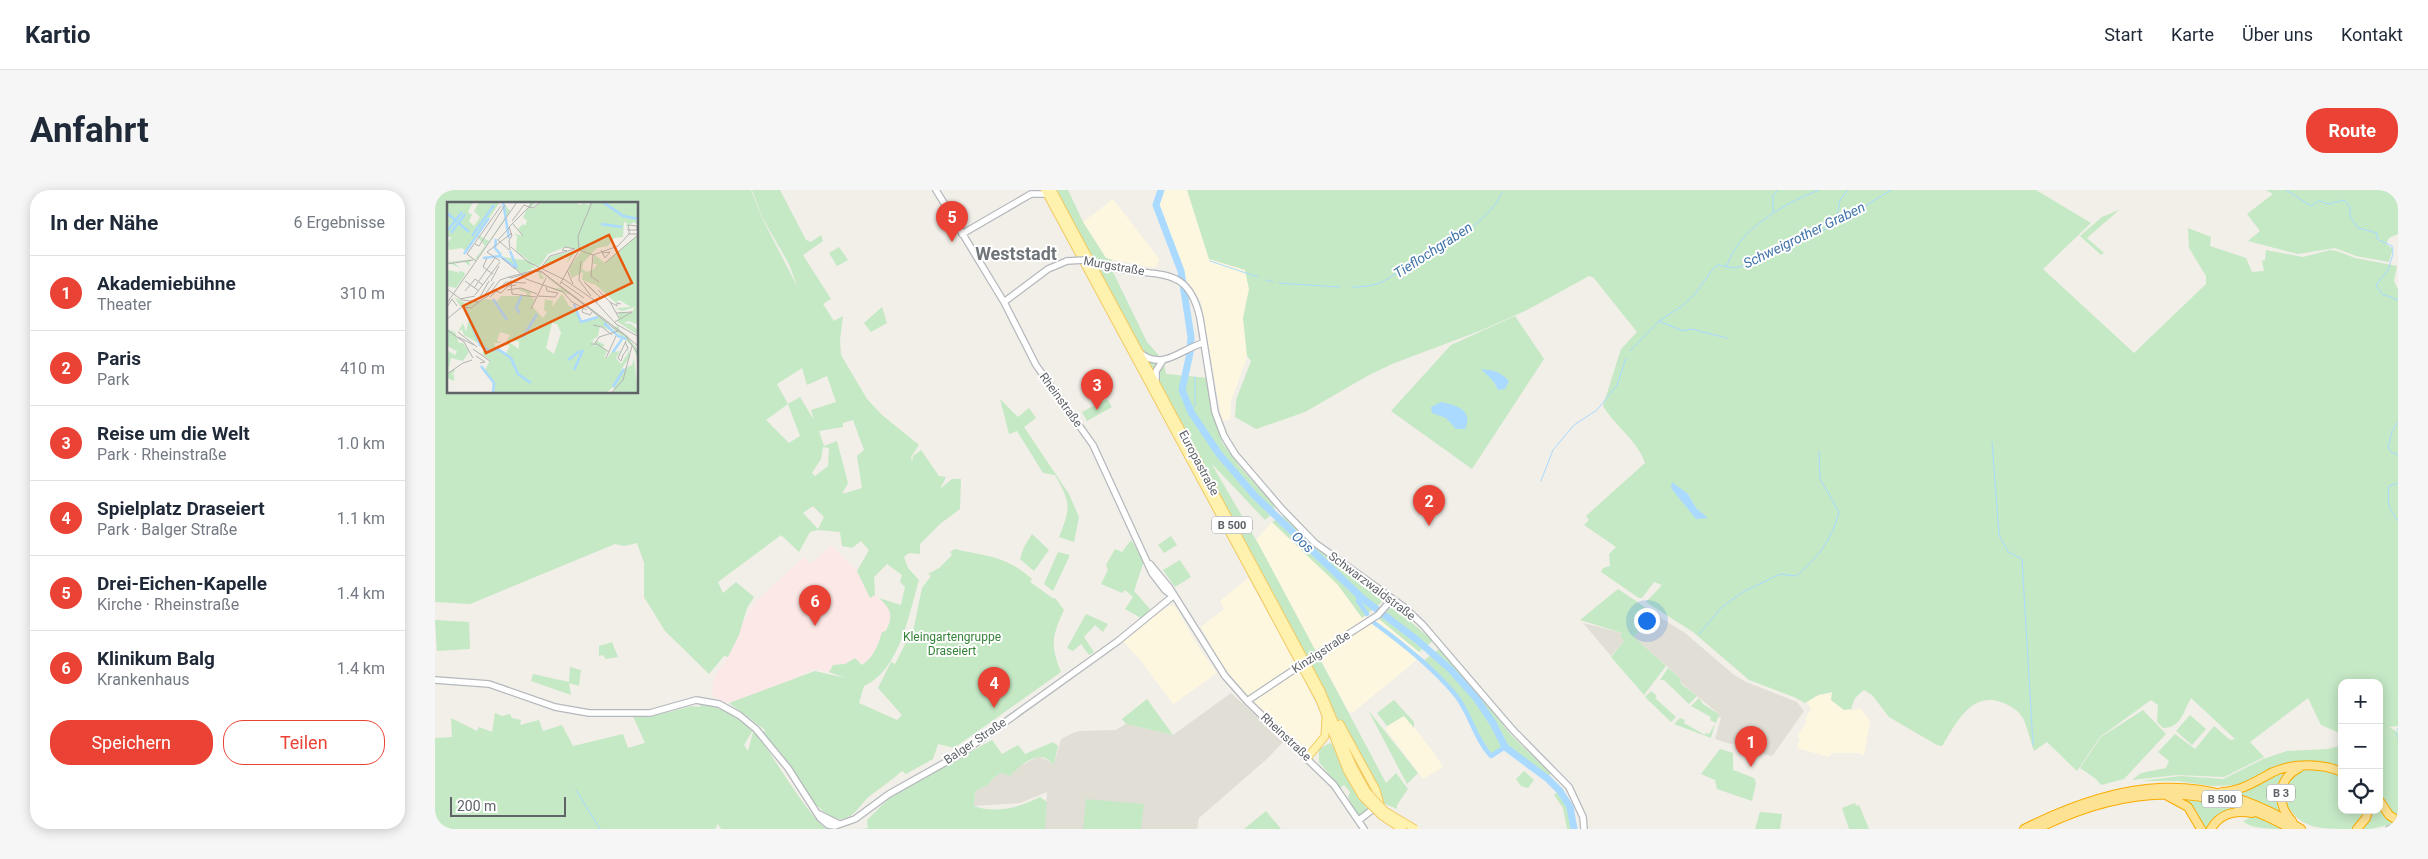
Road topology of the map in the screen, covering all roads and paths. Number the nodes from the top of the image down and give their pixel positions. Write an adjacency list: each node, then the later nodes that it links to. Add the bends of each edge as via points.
1 (936, 190): 5 (street, Rheinstraße)
2 (1052, 190): 9 (main road, Europastraße / B 500)
3 (1043, 191): 4 (street); 17 (main road, Europastraße / B 500)
4 (1032, 192): 5 (street)
5 (962, 234): 7 (street, Rheinstraße)
6 (1177, 280): 7 (street, Murgstraße, bridge, via 1162,273 1116,268 1091,260 1067,261 1048,269); 8 (street, Schwarzwaldstraße, via 1188,290 1198,309)
7 (1004, 302): 12 (street, Rheinstraße, via 1036,365 1093,445 1148,562 1160,584)
8 (1203, 343): 10 (street); 13 (street, Schwarzwaldstraße, via 1215,412 1235,454 1315,543)
9 (1139, 351): 10 (street, via 1152,360); 11 (main road, Europastraße / B 500)
10 (1163, 360): 11 (street, via 1156,371)
11 (1156, 384): 15 (main road, Europastraße / B 500)
12 (1173, 596): 16 (street, Rheinstraße, via 1220,668); 32 (street, Balger Straße, via 1118,641 962,753 901,786)
13 (1392, 599): 16 (street, Kinzigstraße, bridge, via 1378,615); 38 (street, Schwarzwaldstraße, via 1423,625 1524,743 1563,780 1573,793)
14 (435, 680): 32 (street, Balger Straße, via 489,684 555,707 589,713 650,713 689,701 707,701 731,710 756,729 772,746 820,818 828,825)
15 (1321, 691): 24 (main road, Europastraße / B 500); 26 (main road, via 1376,790)
16 (1247, 701): 20 (street, Rheinstraße)
17 (1326, 712): 18 (main road, via 1326,732); 19 (main road, Europastraße / B 500)
18 (1321, 743): 19 (main road, via 1331,742); 20 (main road)
19 (1339, 749): 24 (main road, Europastraße / B 500, via 1350,776)
20 (1308, 757): 29 (street, Rheinstraße, via 1338,789)
21 (2305, 765): 22 (highway); 23 (highway, via 2280,770 2241,789); 34 (highway, B 3, via 2288,775 2281,793 2285,812)
22 (2338, 771)
23 (2216, 793): 34 (highway, B 500, via 2257,806); 39 (highway, B 500, via 2176,788 2123,791 2081,803)
24 (1364, 794): 36 (main road, Europastraße / B 500, bridge, via 1382,816); 37 (main road, Europastraße / B 500, bridge)
25 (2162, 794): 31 (highway, B 500, via 2222,799); 40 (highway, B 500, via 2108,802); 41 (highway, via 2188,807)
26 (1380, 804): 29 (street)
27 (2383, 806): 30 (highway)
28 (2367, 814): 43 (highway)
29 (1359, 820): 35 (street, Rheinstraße)
30 (2398, 821)
31 (2278, 822): 34 (highway, B 3); 42 (highway, B 3, via 2255,813 2234,812 2219,819)
32 (841, 827)
33 (2398, 827): 44 (street)
34 (2297, 828)
35 (1364, 829)
36 (1402, 829)
37 (1415, 829)
38 (1583, 829)
39 (2024, 829)
40 (2037, 829)
41 (2201, 829)
42 (2211, 829)
43 (2357, 829)
44 (2389, 829)

